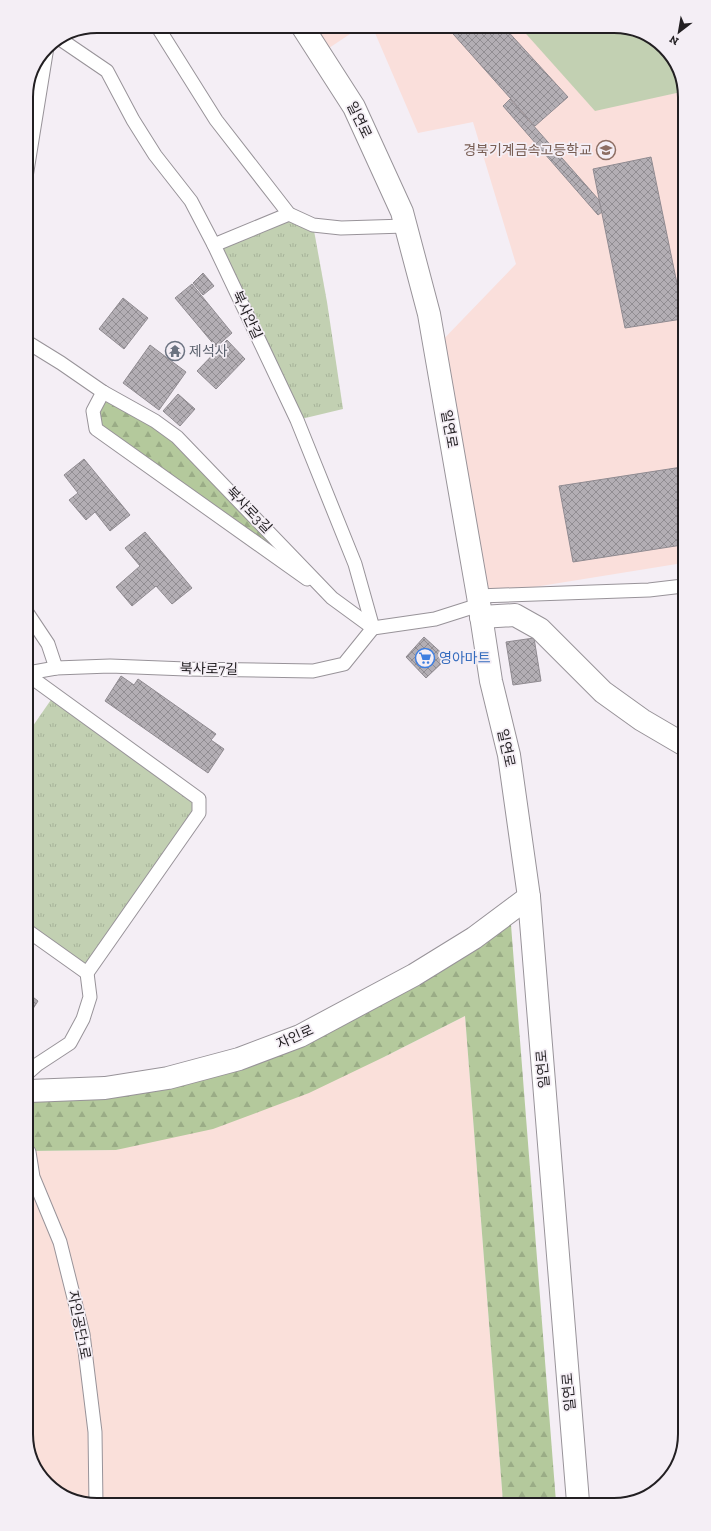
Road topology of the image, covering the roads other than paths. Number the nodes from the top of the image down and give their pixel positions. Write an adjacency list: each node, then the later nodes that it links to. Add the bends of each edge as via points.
1 (161, 33): 6 (lane, via 216,120)
2 (306, 33): 7 (street, 일연로, via 354,107 402,212)
3 (66, 42): 8 (lane, 북사안길, via 107,71 155,155 192,201)
4 (45, 61): 5 (lane)
5 (33, 134)
6 (289, 214): 7 (lane, via 313,225 341,228); 8 (lane)
7 (405, 226): 13 (street, 일연로, via 428,314)
8 (214, 245): 15 (lane, 북사안길, via 297,420 324,484 355,564)
9 (33, 346): 10 (lane, 북사로3길)
10 (103, 392): 12 (lane, 북사로3길, via 155,421 177,437); 12 (lane, via 93,411 96,430)
11 (678, 587): 13 (lane)
12 (332, 598): 15 (lane, 북사로3길)
13 (479, 606): 15 (lane, via 435,620); 19 (street, via 516,615 540,629 603,692 642,720); 20 (street, 일연로, via 491,681 509,755)
14 (33, 622): 16 (lane, via 48,644)
15 (373, 628): 16 (lane, 북사로7길, via 344,664 313,671 110,666)
16 (56, 668): 17 (lane, 북사로7길)
17 (33, 673)
18 (33, 678): 22 (lane, via 199,799 199,813)
19 (678, 741)
20 (529, 897): 24 (street, 자인로, via 474,938 414,975 300,1036 239,1059 168,1078 105,1088); 27 (street, 일연로)
21 (33, 935): 22 (lane)
22 (87, 974): 23 (lane, via 90,997 83,1019 70,1043)
23 (33, 1068)
24 (33, 1091)
25 (33, 1177): 26 (lane, 자인공단1로, via 60,1242 83,1334 95,1432)
26 (96, 1498)
27 (578, 1498)

